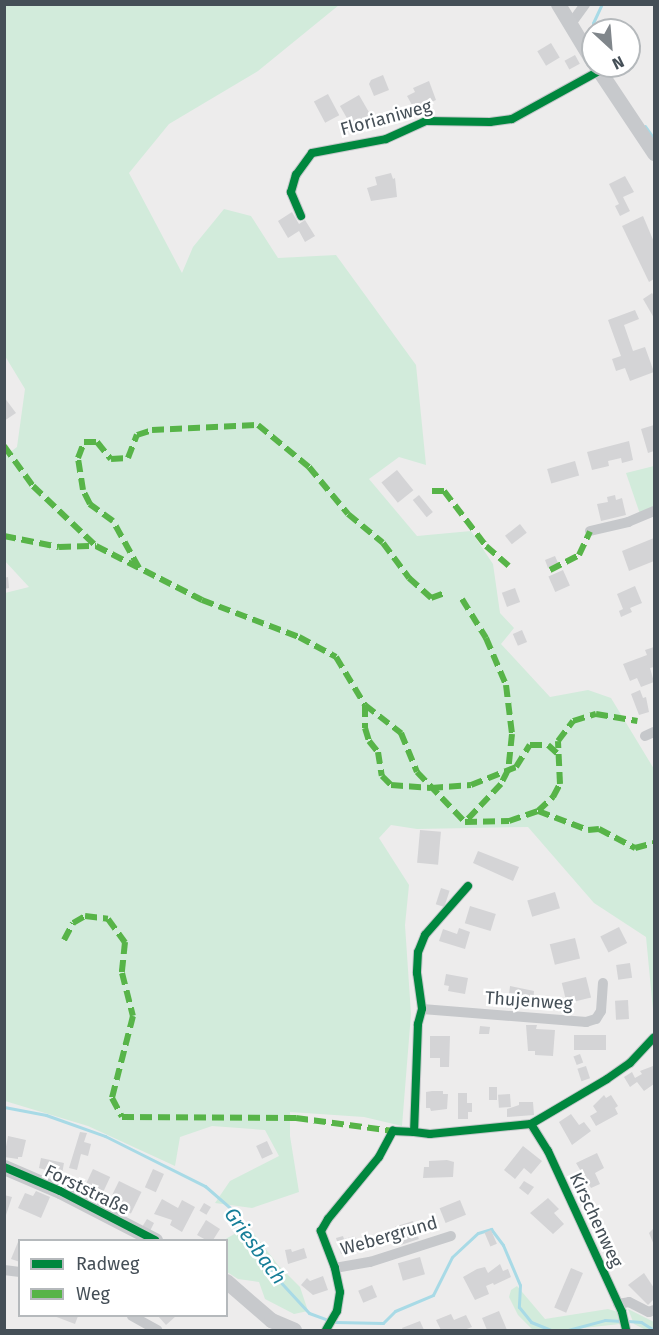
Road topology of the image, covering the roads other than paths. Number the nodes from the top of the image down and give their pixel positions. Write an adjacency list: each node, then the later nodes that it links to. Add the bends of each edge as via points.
1 (558, 4): 3 (street)
2 (585, 4): 3 (street)
3 (570, 25): 4 (street)
4 (581, 42)
5 (581, 75): 8 (street, Florianiweg, via 512,119 490,123 426,121 386,139 312,153 296,175 291,192)
6 (604, 78): 7 (street)
7 (654, 153)
8 (301, 216)
9 (654, 511): 10 (street)
10 (590, 531)
11 (468, 886): 13 (street, via 422,940 417,973)
12 (603, 983): 13 (street, Thujenweg, via 601,1011 596,1019 586,1022)
13 (423, 1009): 16 (street, via 418,1024)
14 (654, 1037): 15 (street, via 608,1079)
15 (531, 1124): 16 (street, via 430,1134); 22 (street, Kirschenweg, via 548,1151)
16 (414, 1132): 20 (street, Webergrund, via 393,1131 379,1157 321,1231)
17 (4, 1167): 19 (street, Forststraße)
18 (451, 1236): 20 (street, Webergrund, via 370,1263)
19 (153, 1239)
20 (335, 1268): 26 (street, Webergrund, via 340,1292 337,1311)
21 (228, 1283): 28 (street, via 271,1320)
22 (620, 1308): 23 (street, via 629,1302 649,1312); 25 (street, Kirschenweg)
23 (654, 1310)
24 (134, 1317): 27 (street)
25 (626, 1327)
26 (327, 1329)
27 (157, 1330)
28 (294, 1330)

